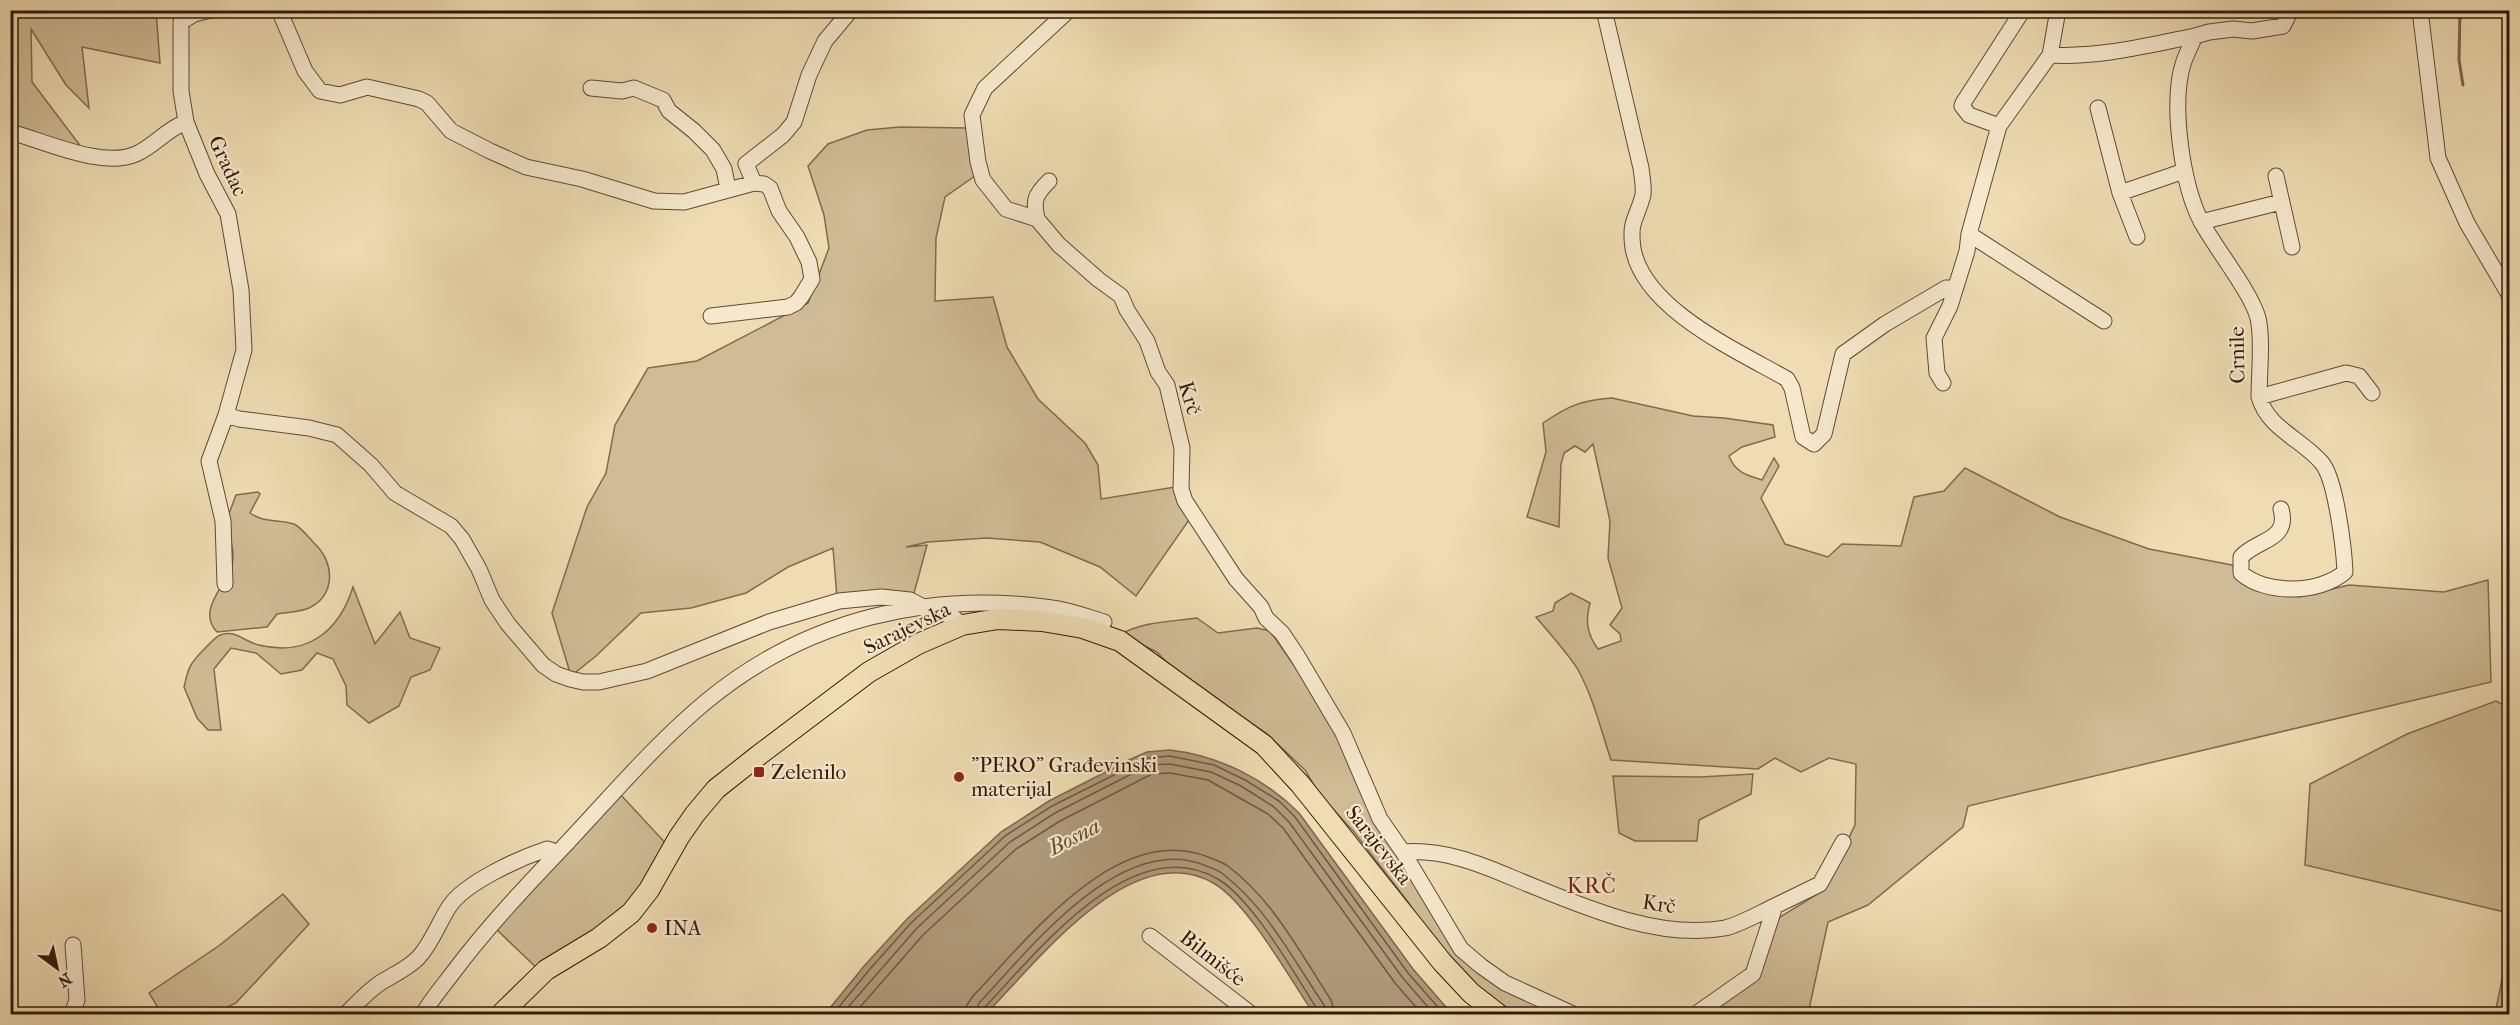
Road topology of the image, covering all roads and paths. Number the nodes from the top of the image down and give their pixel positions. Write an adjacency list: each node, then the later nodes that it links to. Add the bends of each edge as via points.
1 (211, 10): 14 (street, via 181,22 181,91)
2 (279, 10): 21 (street, via 305,71 320,91 340,95 367,87 419,99 451,131 490,151 526,166 654,201 684,202)
3 (851, 10): 20 (street, via 825,40 794,122 746,164)
4 (1069, 10): 24 (street, via 985,88 972,115 982,180 1006,209)
5 (1604, 10): 29 (street, via 1641,168 1643,194 1631,225 1638,267 1654,293 1675,311 1787,379 1803,437 1814,444 1824,434 1843,354 1885,324 1946,288)
6 (2023, 10): 15 (street, via 1963,103 1970,115)
7 (2058, 10): 11 (street)
8 (2291, 10): 10 (street, via 2283,26)
9 (2420, 10): 30 (street, via 2438,158 2467,223)
10 (2195, 36): 11 (street, via 2120,51); 17 (street, Crnile, via 2183,63 2180,90)
11 (2050, 56): 15 (street)
12 (591, 88): 21 (street, via 622,91 634,87 663,100 669,111 713,150)
13 (2098, 108): 22 (street)
14 (186, 122): 16 (street, Gradac, via 165,131 147,149 122,159 72,151); 36 (street, Gradac, via 228,214 241,290 244,350)
15 (1999, 126): 26 (street)
16 (10, 132)
17 (2184, 171): 22 (street); 25 (street, Crnile)
18 (2276, 176): 23 (street)
19 (1049, 182): 24 (street, via 1037,193)
20 (754, 183): 21 (street); 31 (street, via 770,188 809,262 812,279 796,303 788,306)
21 (730, 189)
22 (2120, 193): 27 (street)
23 (2281, 202): 25 (street); 28 (street)
24 (1037, 219): 43 (street, Krč, via 1059,245 1121,296 1167,385 1182,448 1181,489 1185,501 1236,579 1298,657 1344,733 1380,819)
25 (2201, 222): 35 (street, Crnile, via 2258,319)
26 (1969, 234): 29 (street); 32 (street)
27 (2137, 237)
28 (2292, 248)
29 (1956, 287): 33 (street, via 1934,338 1937,373)
30 (2510, 296)
31 (711, 316)
32 (2104, 321)
33 (1943, 383)
34 (2372, 393): 35 (street, via 2359,376 2346,373)
35 (2259, 397): 37 (street, Crnile, via 2268,417 2327,470 2344,542 2345,572 2307,590 2260,584 2241,573 2241,557 2281,529)
36 (226, 415): 38 (street, Gradac, via 209,461 223,521); 39 (street, via 337,435 395,493 450,526 462,539 492,600 526,648 556,674 570,679 599,682 647,671 770,621 839,601 896,598)
37 (2281, 509)
38 (225, 584)
39 (920, 606): 40 (street, via 1006,603 1054,608); 41 (street, via 952,616); 44 (street, via 873,615 815,636 734,680 652,753)
40 (1104, 622)
41 (962, 625): 51 (main road, Sarajevska, via 869,672 717,789 679,837 650,890 631,913 546,970); 53 (main road, Sarajevska, via 998,619 1042,621 1083,628 1120,641 1236,723 1264,745 1300,784 1442,962)
42 (1843, 842): 45 (street, Krč, via 1820,884)
43 (1403, 852): 45 (street, Krč, via 1471,860 1586,908 1647,926 1725,928); 54 (street, Krč, via 1461,949 1505,982)
44 (554, 856): 49 (street, via 547,849 521,858 457,897 419,957 379,984); 50 (street, via 470,949)
45 (1775, 906): 55 (street, via 1753,974)
46 (1150, 936): 52 (street, Bilmišće)
47 (73, 945): 48 (street, via 77,1000)
48 (72, 1014)
49 (346, 1014)
50 (423, 1014)
51 (501, 1014)
52 (1251, 1014)
53 (1496, 1014)
54 (1568, 1014)
55 (1696, 1014)

